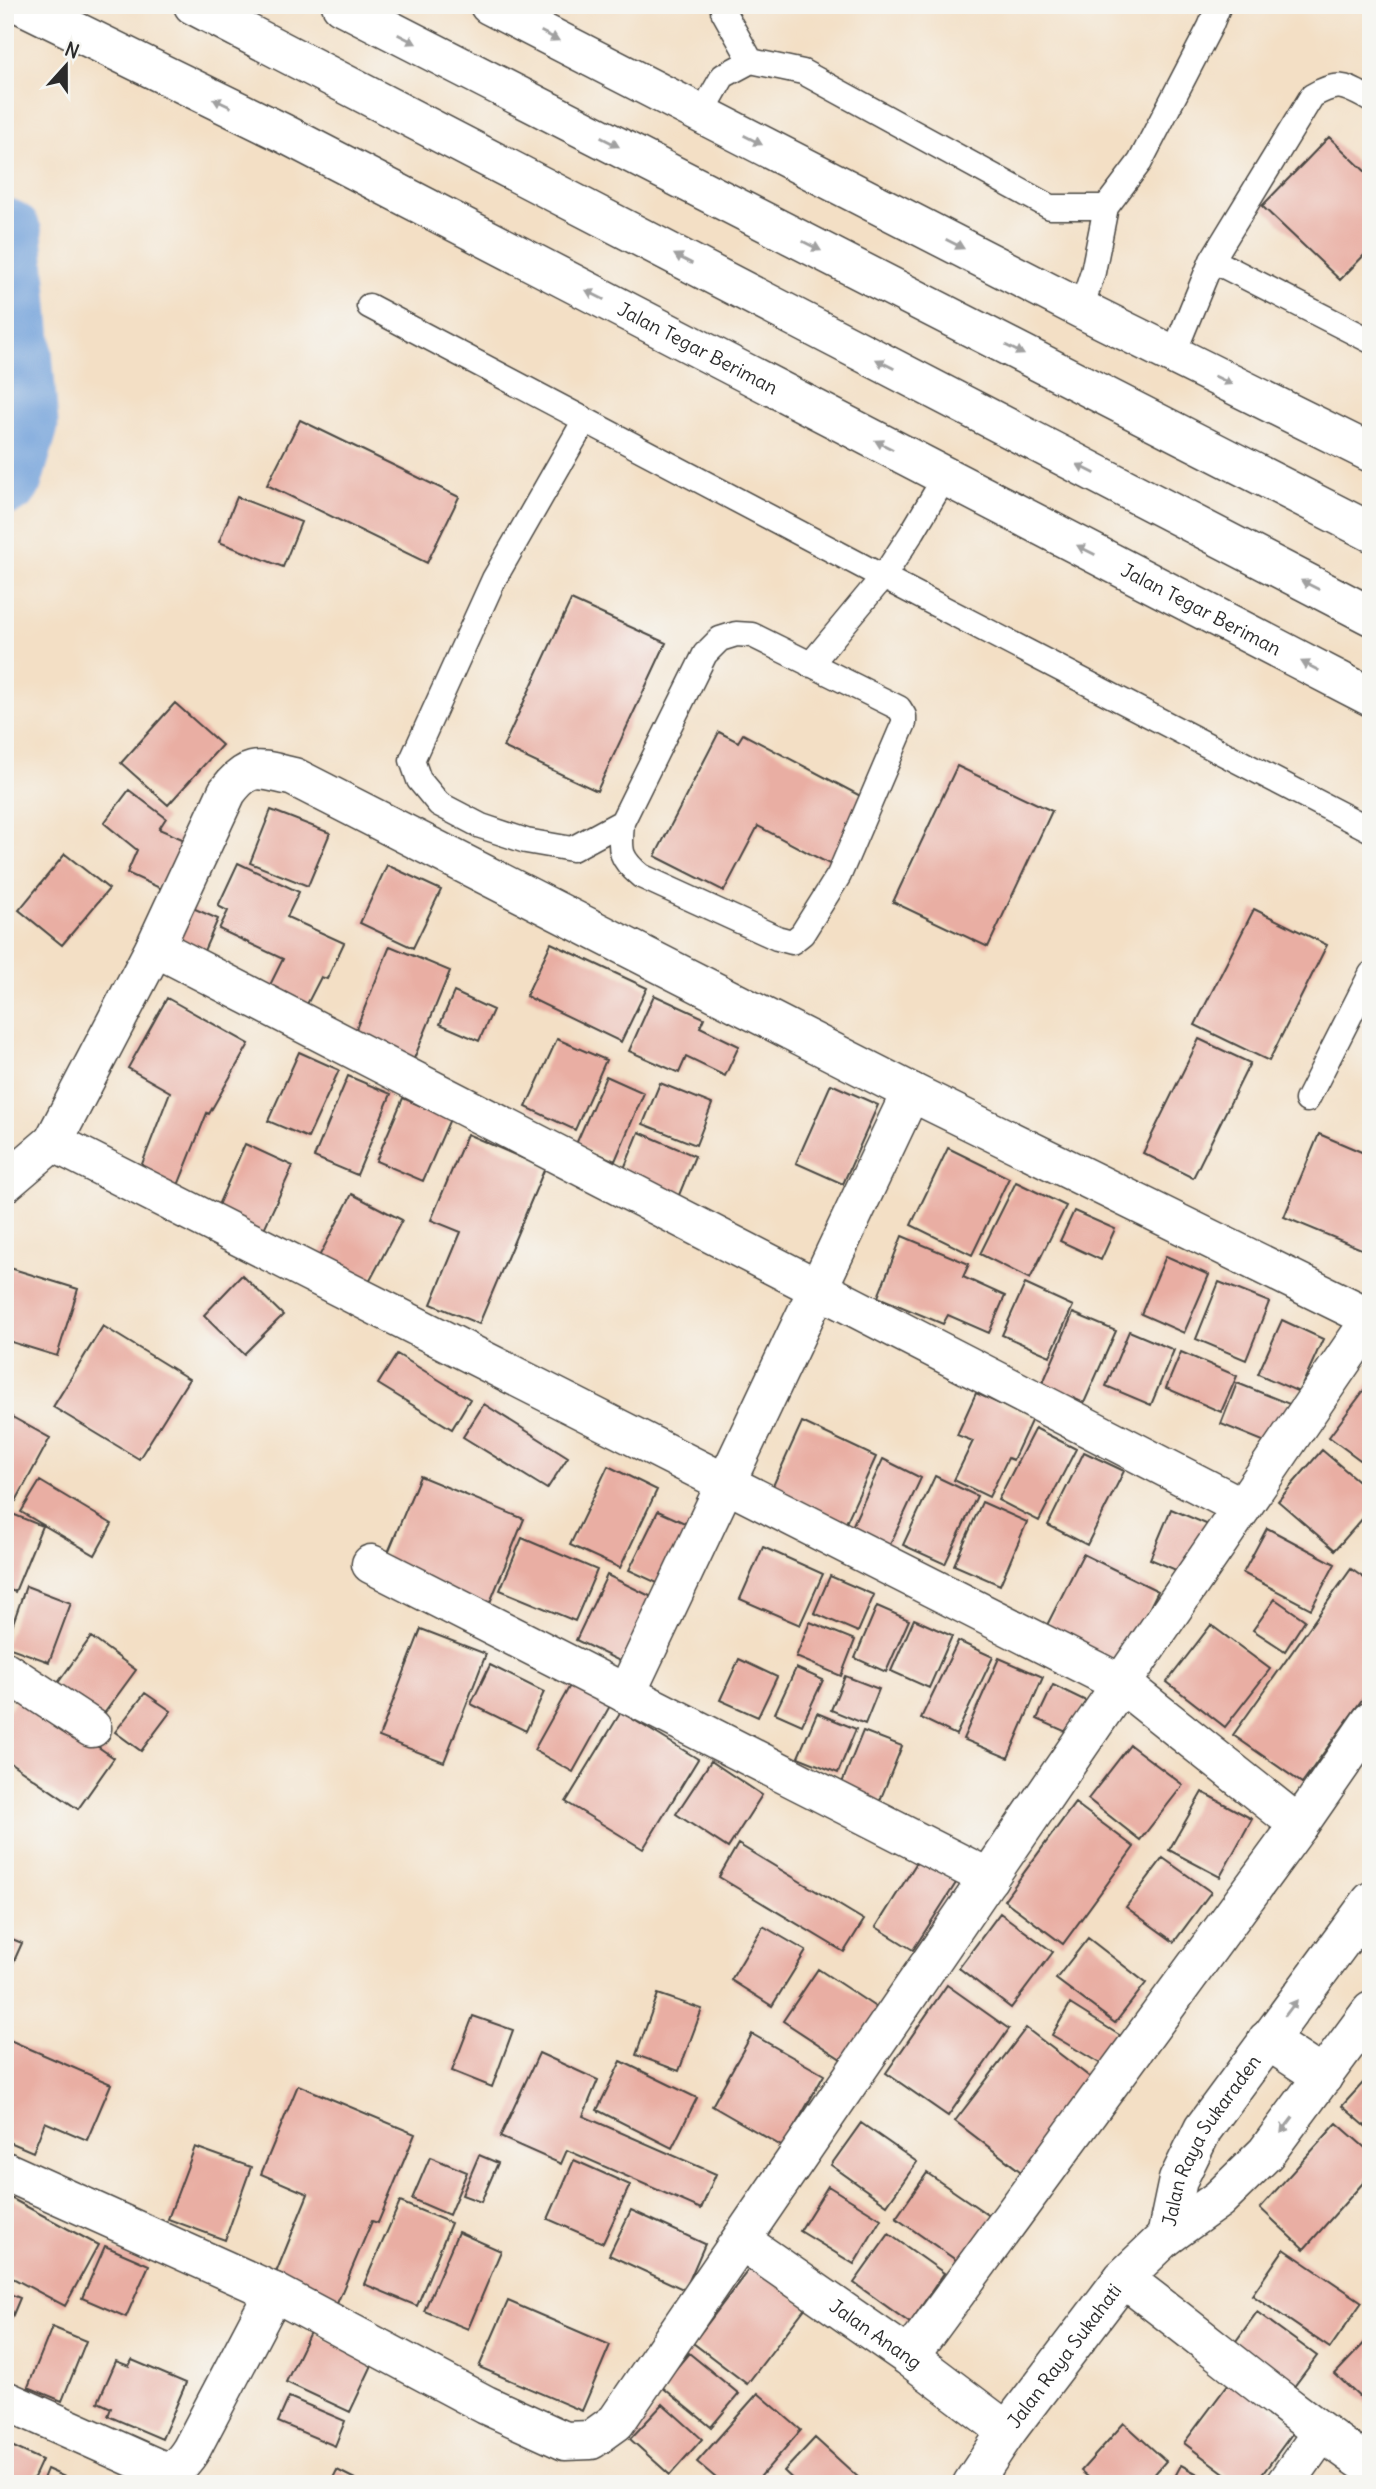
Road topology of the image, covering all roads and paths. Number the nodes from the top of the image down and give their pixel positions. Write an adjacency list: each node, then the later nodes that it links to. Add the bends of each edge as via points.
1 (22, 5): 18 (street, Jalan Tegar Beriman, one-way to 1, via 283,134)
2 (193, 5): 21 (street, one-way to 2)
3 (489, 5): 9 (street, one-way to 9)
4 (723, 5): 7 (lane)
5 (1219, 5): 10 (lane, via 1140,162)
6 (344, 6): 19 (street, one-way to 19)
7 (751, 61): 9 (lane, via 723,76); 10 (lane, via 803,72 1050,207)
8 (1371, 100): 11 (lane, via 1347,86 1329,86 1312,96)
9 (702, 113): 13 (street, one-way to 13)
10 (1106, 207): 13 (lane)
11 (1212, 260): 14 (lane); 15 (lane)
12 (369, 306): 16 (lane)
13 (1081, 309): 15 (street)
14 (1371, 341)
15 (1173, 355): 17 (street, one-way to 17)
16 (585, 421): 20 (lane); 24 (lane, via 494,579 412,760 419,779 439,804 481,826 526,841 572,849)
17 (1371, 453)
18 (945, 477): 20 (lane); 23 (street, Jalan Tegar Beriman, one-way to 18)
19 (1371, 532)
20 (883, 577): 22 (lane); 25 (lane)
21 (1371, 616)
22 (810, 665): 24 (lane, via 752,635 720,639 705,654); 24 (lane, via 900,708 904,723 839,875 802,934 792,942 777,939 641,876 626,864 620,847)
23 (1371, 697)
24 (622, 822)
25 (1371, 830)
26 (155, 947): 28 (street, via 228,792 240,775 260,769 294,777); 30 (street); 32 (street)
27 (1371, 974): 29 (lane)
28 (911, 1092): 32 (street); 33 (street)
29 (1307, 1100)
30 (53, 1142): 31 (street); 34 (street)
31 (5, 1183)
32 (818, 1289): 34 (street); 35 (street)
33 (1371, 1318): 35 (street)
34 (726, 1483): 38 (street); 39 (street)
35 (1242, 1507): 38 (street)
36 (371, 1564): 39 (street)
37 (5, 1671): 41 (street)
38 (1122, 1684): 42 (street); 43 (street)
39 (626, 1694): 43 (street)
40 (1371, 1721): 42 (street)
41 (92, 1728)
42 (1299, 1825): 53 (street)
43 (989, 1878): 50 (street)
44 (1371, 1901): 46 (street, Jalan Raya Sukaraden, one-way to 44)
45 (1371, 2011): 47 (street, Jalan Raya Sukaraden)
46 (1267, 2040): 47 (street); 49 (street, Jalan Raya Sukaraden, via 1203,2129 1178,2180)
47 (1323, 2077): 49 (street, Jalan Raya Sukaraden, one-way to 49, via 1266,2154 1219,2199)
48 (5, 2171): 52 (street)
49 (1166, 2236): 51 (street, Jalan Raya Sukahati)
50 (743, 2241): 52 (street, via 617,2422 591,2440 565,2441); 53 (street, Jalan Anang)
51 (1123, 2278): 55 (street, Jalan Raya Sukahati); 56 (street)
52 (274, 2292): 54 (street, via 191,2450 176,2467 157,2468)
53 (909, 2357): 55 (street, Jalan Anang)
54 (5, 2400)
55 (1007, 2431): 58 (street, Jalan Raya Sukahati)
56 (1321, 2433): 57 (street); 59 (street)
57 (1371, 2467)
58 (972, 2484)
59 (1285, 2484)

